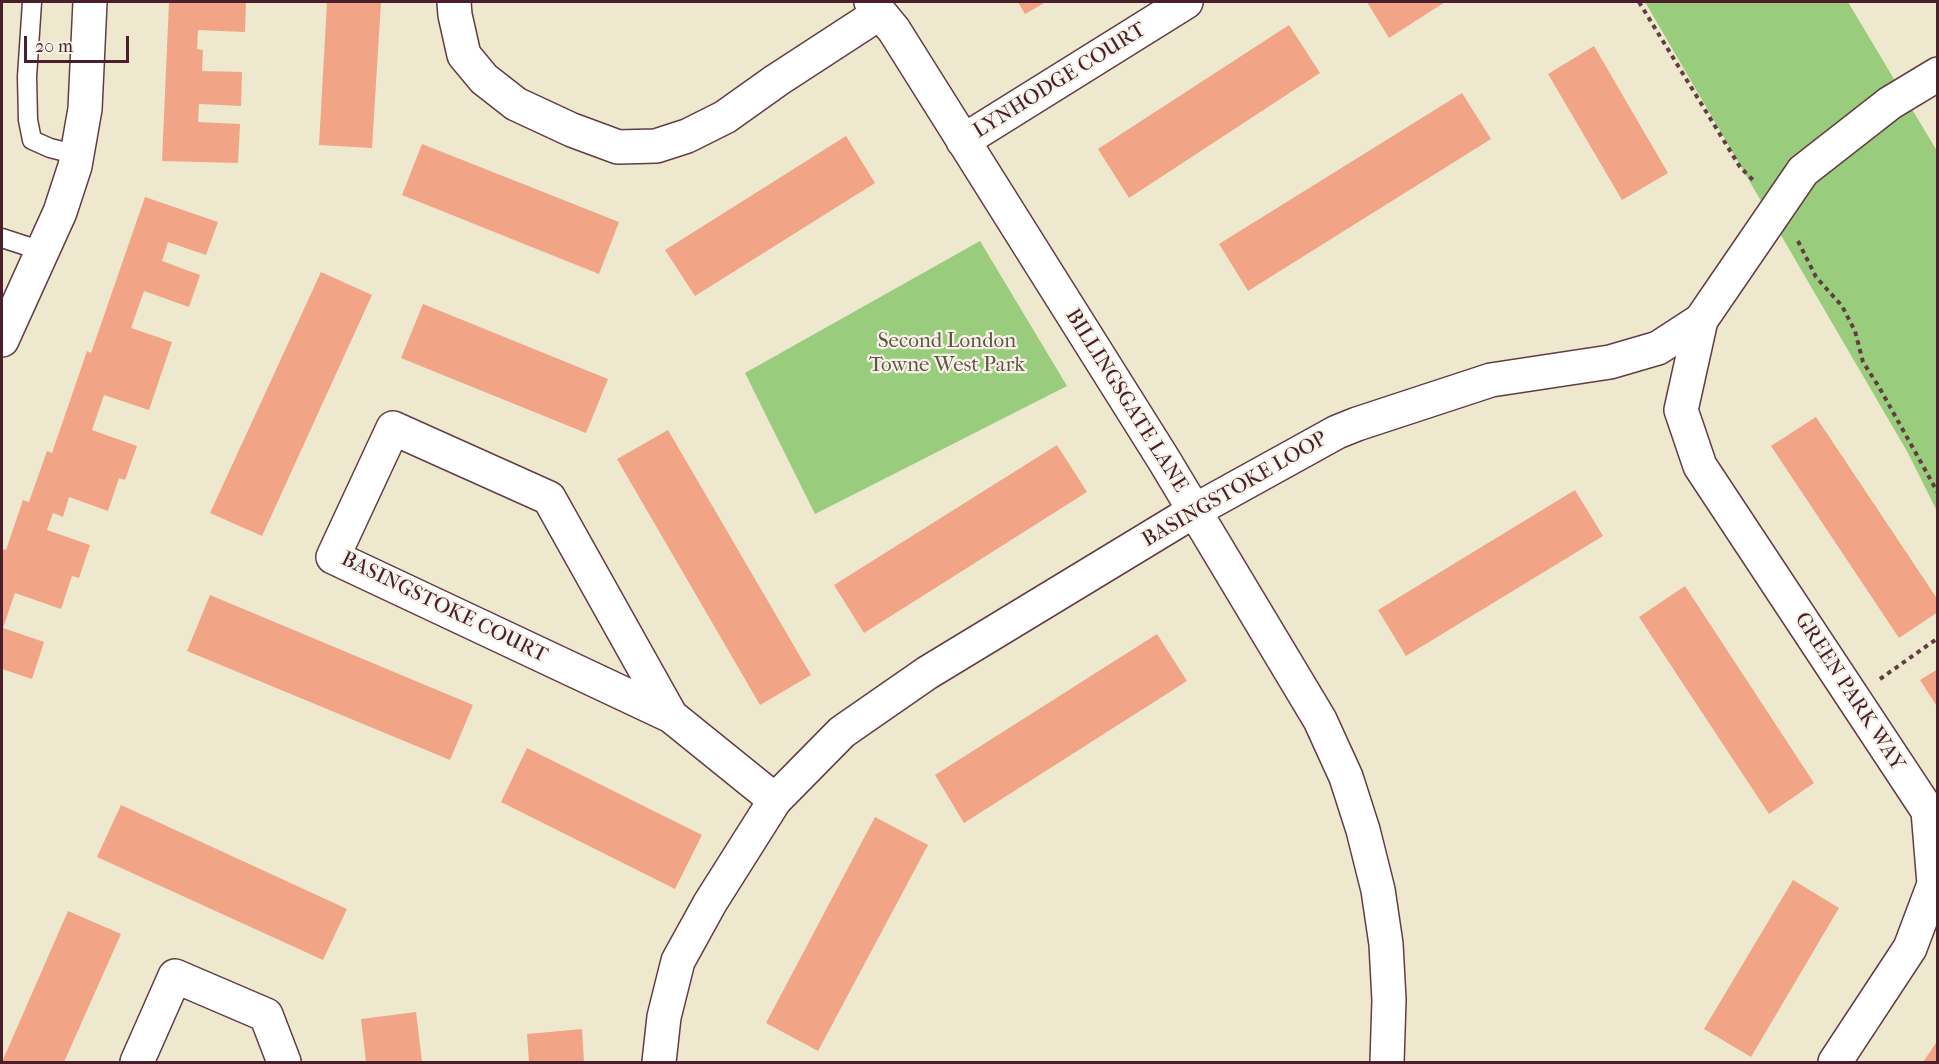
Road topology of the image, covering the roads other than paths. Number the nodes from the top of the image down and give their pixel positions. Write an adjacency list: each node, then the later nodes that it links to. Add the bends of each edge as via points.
1 (32, 2): 8 (lane, via 27,77 32,140)
2 (90, 2): 8 (street, via 85,109)
3 (454, 2): 5 (street, via 464,55 484,79 516,104 618,147 656,146 725,117)
4 (1186, 2): 7 (street, LYNHODGE COURT)
5 (875, 7): 7 (street, BILLINGSGATE LANE, via 894,30)
6 (1938, 74): 11 (street, BASINGSTOKE LOOP, via 1890,103 1803,171)
7 (963, 141): 13 (street, BILLINGSGATE LANE)
8 (78, 154): 10 (street, via 60,212)
9 (2, 238): 10 (lane)
10 (42, 251): 12 (street)
11 (1701, 320): 13 (street, BASINGSTOKE LOOP, via 1658,348 1626,358 1491,380 1357,424); 20 (street, GREEN PARK WAY, via 1681,410 1700,466 1928,811 1934,885 1910,948)
12 (2, 340)
13 (1194, 511): 15 (street, BASINGSTOKE LOOP, via 927,673 842,732); 19 (street, BILLINGSGATE LANE, via 1320,720 1346,777 1364,830 1386,944)
14 (671, 716): 14 (street, BASINGSTOKE COURT, via 333,557 393,428 549,498); 15 (street, BASINGSTOKE COURT)
15 (775, 800): 18 (street, BASINGSTOKE LOOP, via 678,962 664,1017)
16 (137, 1062): 17 (street, via 175,976 266,1015)
17 (284, 1062)
18 (659, 1062)
19 (1387, 1062)
20 (1835, 1062)

